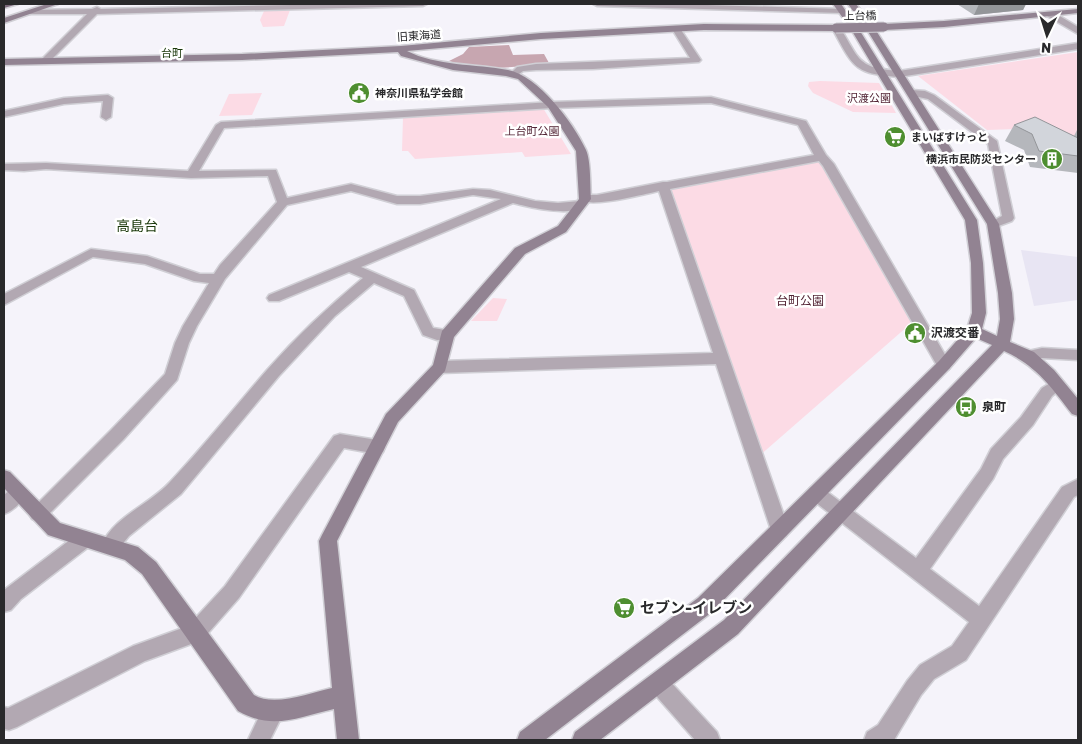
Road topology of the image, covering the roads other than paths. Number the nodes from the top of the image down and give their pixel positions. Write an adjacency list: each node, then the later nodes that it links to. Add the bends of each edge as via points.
1 (14, 4): 9 (main road)
2 (54, 4): 14 (street)
3 (103, 4): 15 (street)
4 (378, 4): 5 (street); 10 (street)
5 (423, 4)
6 (596, 4): 7 (street)
7 (672, 4): 11 (street)
8 (1046, 4): 16 (street)
9 (4, 6)
10 (264, 6): 12 (street)
11 (844, 6): 26 (street); 28 (street, via 871,30)
12 (197, 7): 15 (street)
13 (1078, 11): 16 (street)
14 (30, 12): 15 (street); 18 (street)
15 (94, 12): 24 (street)
16 (1061, 13): 17 (street)
17 (1050, 14): 19 (street, 上台橋, bridge, via 944,24); 21 (street)
18 (4, 21)
19 (836, 28): 20 (street, 旧東海道); 26 (street, via 858,66)
20 (676, 29): 23 (street, 旧東海道, via 541,36); 27 (street, via 696,60 536,67 520,69)
21 (1078, 31)
22 (1078, 46): 28 (street)
23 (400, 49): 24 (street, 旧東海道, via 242,57); 27 (street, via 404,54 453,67)
24 (45, 61): 25 (street, 旧東海道)
25 (4, 62)
26 (882, 73): 28 (street); 46 (street, via 971,220 979,293 979,313)
27 (515, 74): 30 (street)
28 (899, 74): 29 (street)
29 (912, 93): 40 (street); 40 (street, via 931,97 993,143 1008,218)
30 (552, 106): 33 (street, via 711,100 802,123); 35 (street, via 220,125); 39 (street, via 581,152)
31 (4, 114): 32 (street, via 64,102 108,98)
32 (106, 116)
33 (821, 157): 36 (street); 52 (street)
34 (4, 167): 35 (street, via 46,166)
35 (191, 175): 38 (street, via 272,172)
36 (663, 185): 39 (street); 51 (street)
37 (512, 199): 38 (street, via 473,192 397,200 351,187); 39 (street, via 558,207); 41 (street)
38 (283, 202): 43 (street)
39 (583, 202): 47 (street, via 562,229 520,251)
40 (993, 224): 48 (street, via 1008,319)
41 (348, 266): 42 (street); 44 (street)
42 (373, 277): 47 (street, via 409,293 428,331); 65 (street, via 330,312 175,488 123,530)
43 (218, 279): 45 (street, via 199,278 147,260 91,253); 62 (street, via 186,334 172,376)
44 (274, 298)
45 (4, 300)
46 (974, 331): 48 (street); 52 (street)
47 (447, 335): 53 (street)
48 (1004, 343): 50 (street); 61 (street)
49 (1078, 355): 50 (street, via 1042,353)
50 (1029, 356): 54 (street)
51 (720, 358): 53 (street); 63 (street)
52 (944, 365): 59 (street)
53 (440, 367): 56 (street, via 392,418)
54 (1057, 385): 55 (street); 66 (street, via 1047,392 997,454 987,474)
55 (1078, 410)
56 (377, 447): 69 (street, via 340,441 232,592); 71 (street, via 328,541)
57 (4, 478): 60 (street)
58 (1078, 486): 68 (street, via 1068,492)
59 (816, 493): 61 (street); 63 (street)
60 (11, 500): 62 (street)
61 (841, 512): 66 (street); 70 (street, via 731,626)
62 (38, 514): 64 (street, via 54,529)
63 (780, 530): 76 (street, via 706,604)
64 (85, 538): 65 (street); 67 (street)
65 (110, 546): 69 (street, via 131,553 149,568)
66 (917, 572): 68 (street)
67 (4, 603)
68 (982, 620): 79 (street, via 959,653 928,672 886,733)
69 (195, 633): 72 (street, via 246,703 258,710); 73 (street, via 140,653)
70 (658, 682): 77 (street); 78 (street)
71 (344, 696): 72 (street); 75 (street)
72 (273, 712): 74 (street)
73 (4, 718)
74 (259, 740)
75 (348, 740)
76 (528, 740)
77 (583, 740)
78 (709, 740)
79 (875, 740)

